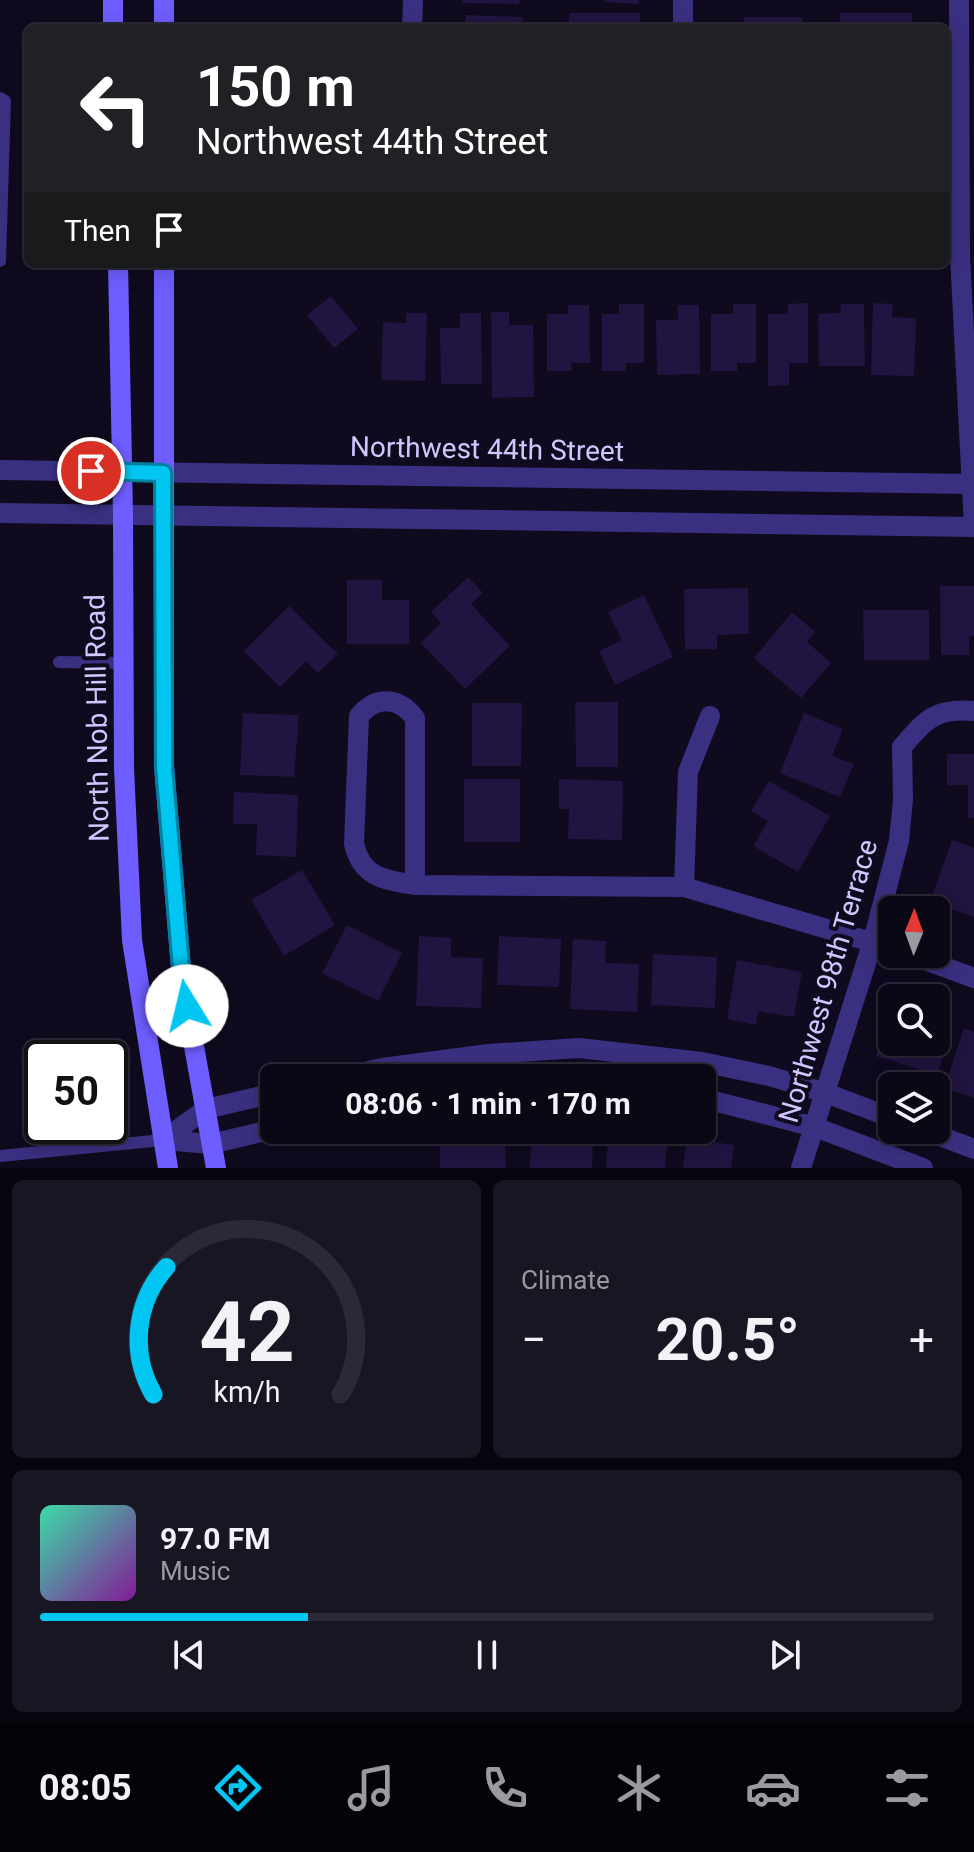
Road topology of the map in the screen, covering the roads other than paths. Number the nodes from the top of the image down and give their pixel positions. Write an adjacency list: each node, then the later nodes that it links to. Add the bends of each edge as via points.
1 (113, 0): 6 (main road)
2 (164, 0): 7 (main road)
3 (413, 0): 8 (street)
4 (683, 0): 9 (street)
5 (959, 0): 11 (street)
6 (113, 24)
7 (164, 24)
8 (412, 24)
9 (683, 24)
10 (0, 98): 12 (lane, via 5,101)
11 (953, 256): 18 (street)
12 (0, 261)
13 (118, 268): 16 (main road, North Nob Hill Road)
14 (164, 268): 17 (main road)
15 (0, 470): 16 (street, Northwest 44th Street)
16 (122, 472): 17 (street, Northwest 44th Street); 20 (main road, North Nob Hill Road)
17 (163, 473): 18 (street, Northwest 44th Street); 21 (main road)
18 (973, 484): 22 (street)
19 (0, 513): 20 (street)
20 (123, 515): 21 (street); 24 (main road, North Nob Hill Road)
21 (164, 515): 22 (street); 40 (main road, via 164,766 182,980)
22 (974, 527)
23 (59, 662): 24 (lane)
24 (123, 663): 44 (main road, North Nob Hill Road, via 132,940)
25 (974, 711): 29 (street, Northwest 98th Terrace, via 953,709 925,720 902,747 903,799)
26 (710, 716): 28 (street, via 688,772)
27 (415, 885): 27 (street, via 415,718 402,704 372,703 359,716 354,844 364,867 379,878); 28 (street)
28 (684, 887): 30 (street)
29 (890, 896)
30 (878, 943)
31 (878, 955): 37 (street, Northwest 98th Terrace)
32 (947, 968): 33 (street)
33 (974, 978)
34 (413, 1064): 35 (street, via 579,1048)
35 (712, 1064)
36 (716, 1065): 37 (street)
37 (826, 1093): 41 (street); 42 (street, Northwest 98th Terrace)
38 (260, 1096): 40 (street)
39 (716, 1102): 42 (street)
40 (206, 1109): 44 (street); 46 (main road)
41 (878, 1113)
42 (815, 1127): 51 (street, Northwest 98th Terrace); 52 (street)
43 (260, 1132): 46 (street)
44 (163, 1140): 46 (street); 48 (lane); 49 (main road, North Nob Hill Road)
45 (950, 1140): 47 (street)
46 (211, 1144): 50 (main road)
47 (974, 1149)
48 (0, 1156)
49 (168, 1168)
50 (216, 1168)
51 (801, 1168)
52 (923, 1168)

